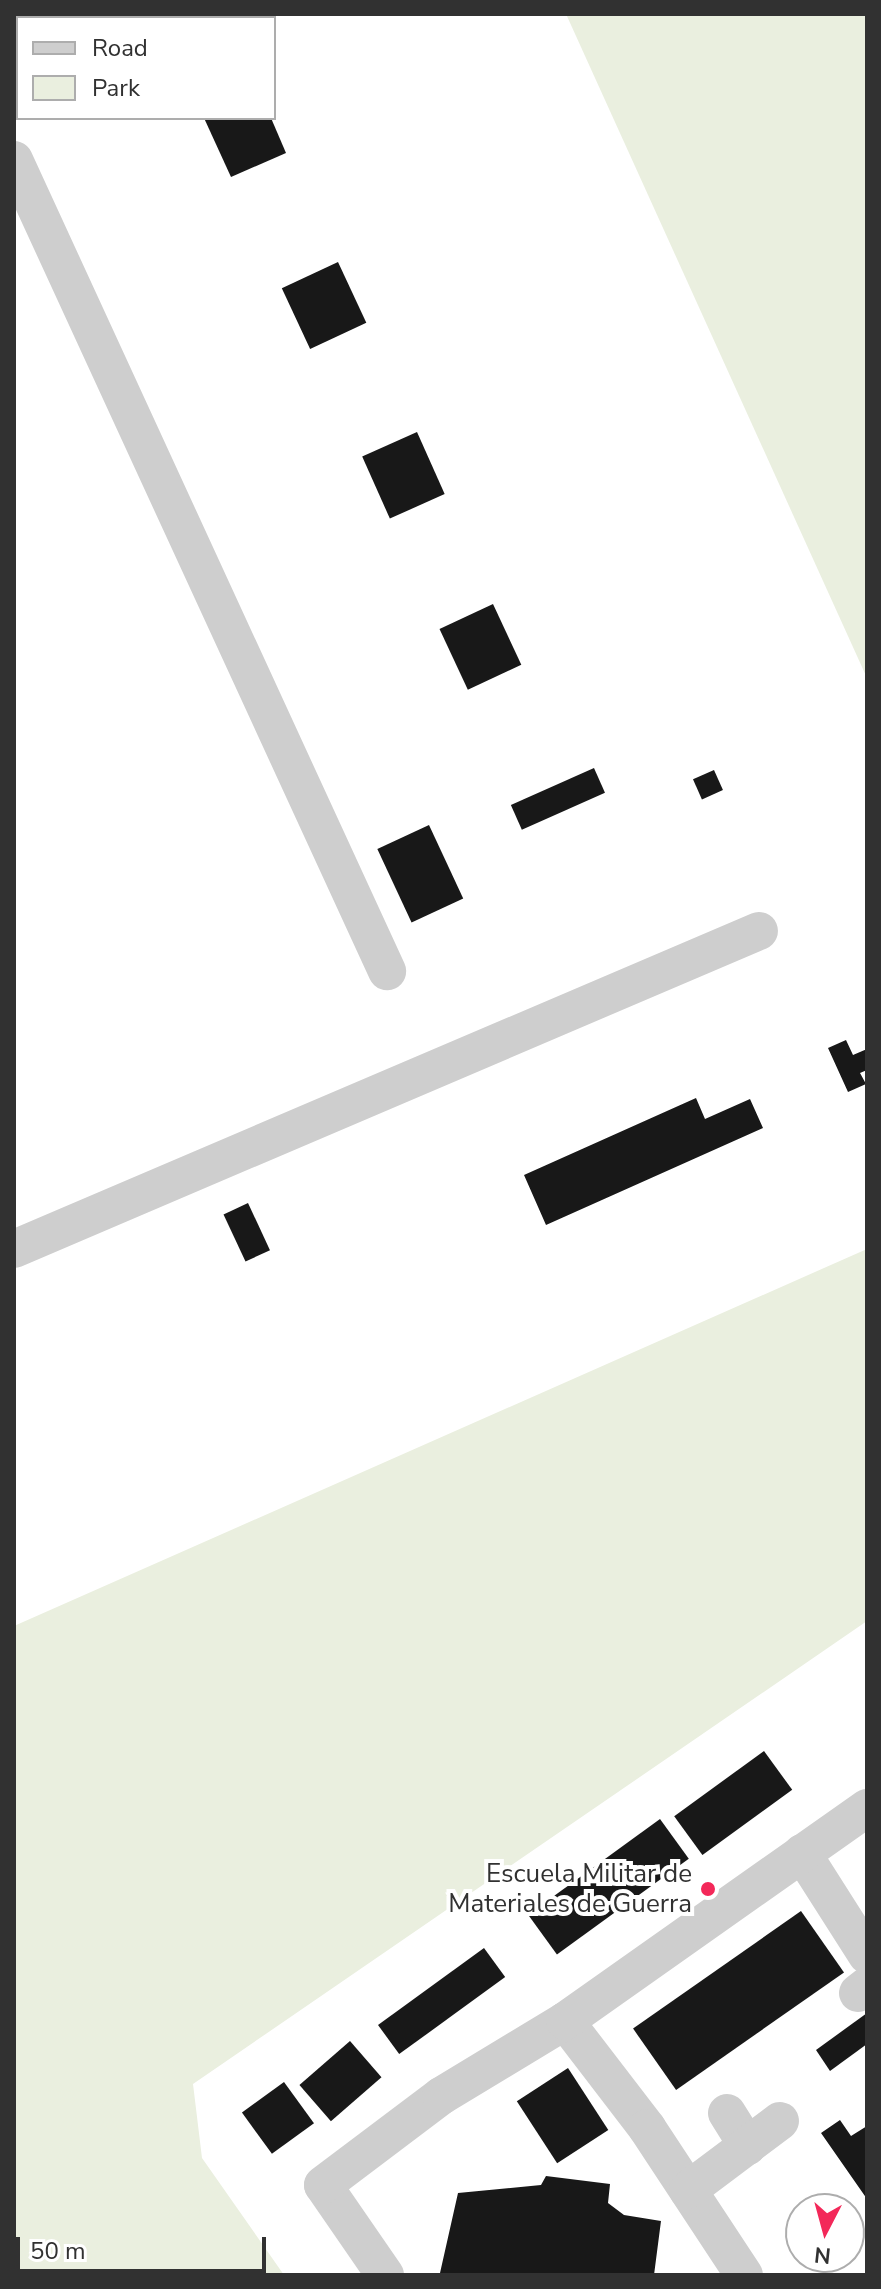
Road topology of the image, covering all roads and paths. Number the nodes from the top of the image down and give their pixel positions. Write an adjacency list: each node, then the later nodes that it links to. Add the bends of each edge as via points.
1 (14, 160): 3 (street)
2 (759, 931): 4 (street)
3 (387, 971)
4 (14, 1249)
5 (867, 1808): 6 (street)
6 (802, 1853): 7 (street); 8 (street)
7 (867, 1955)
8 (565, 2021): 12 (street, via 598,2081 656,2120); 13 (street, via 441,2096 323,2185)
9 (727, 2113): 11 (street)
10 (780, 2121): 11 (street)
11 (748, 2146): 12 (street)
12 (688, 2190): 14 (street)
13 (385, 2275)
14 (744, 2275)

